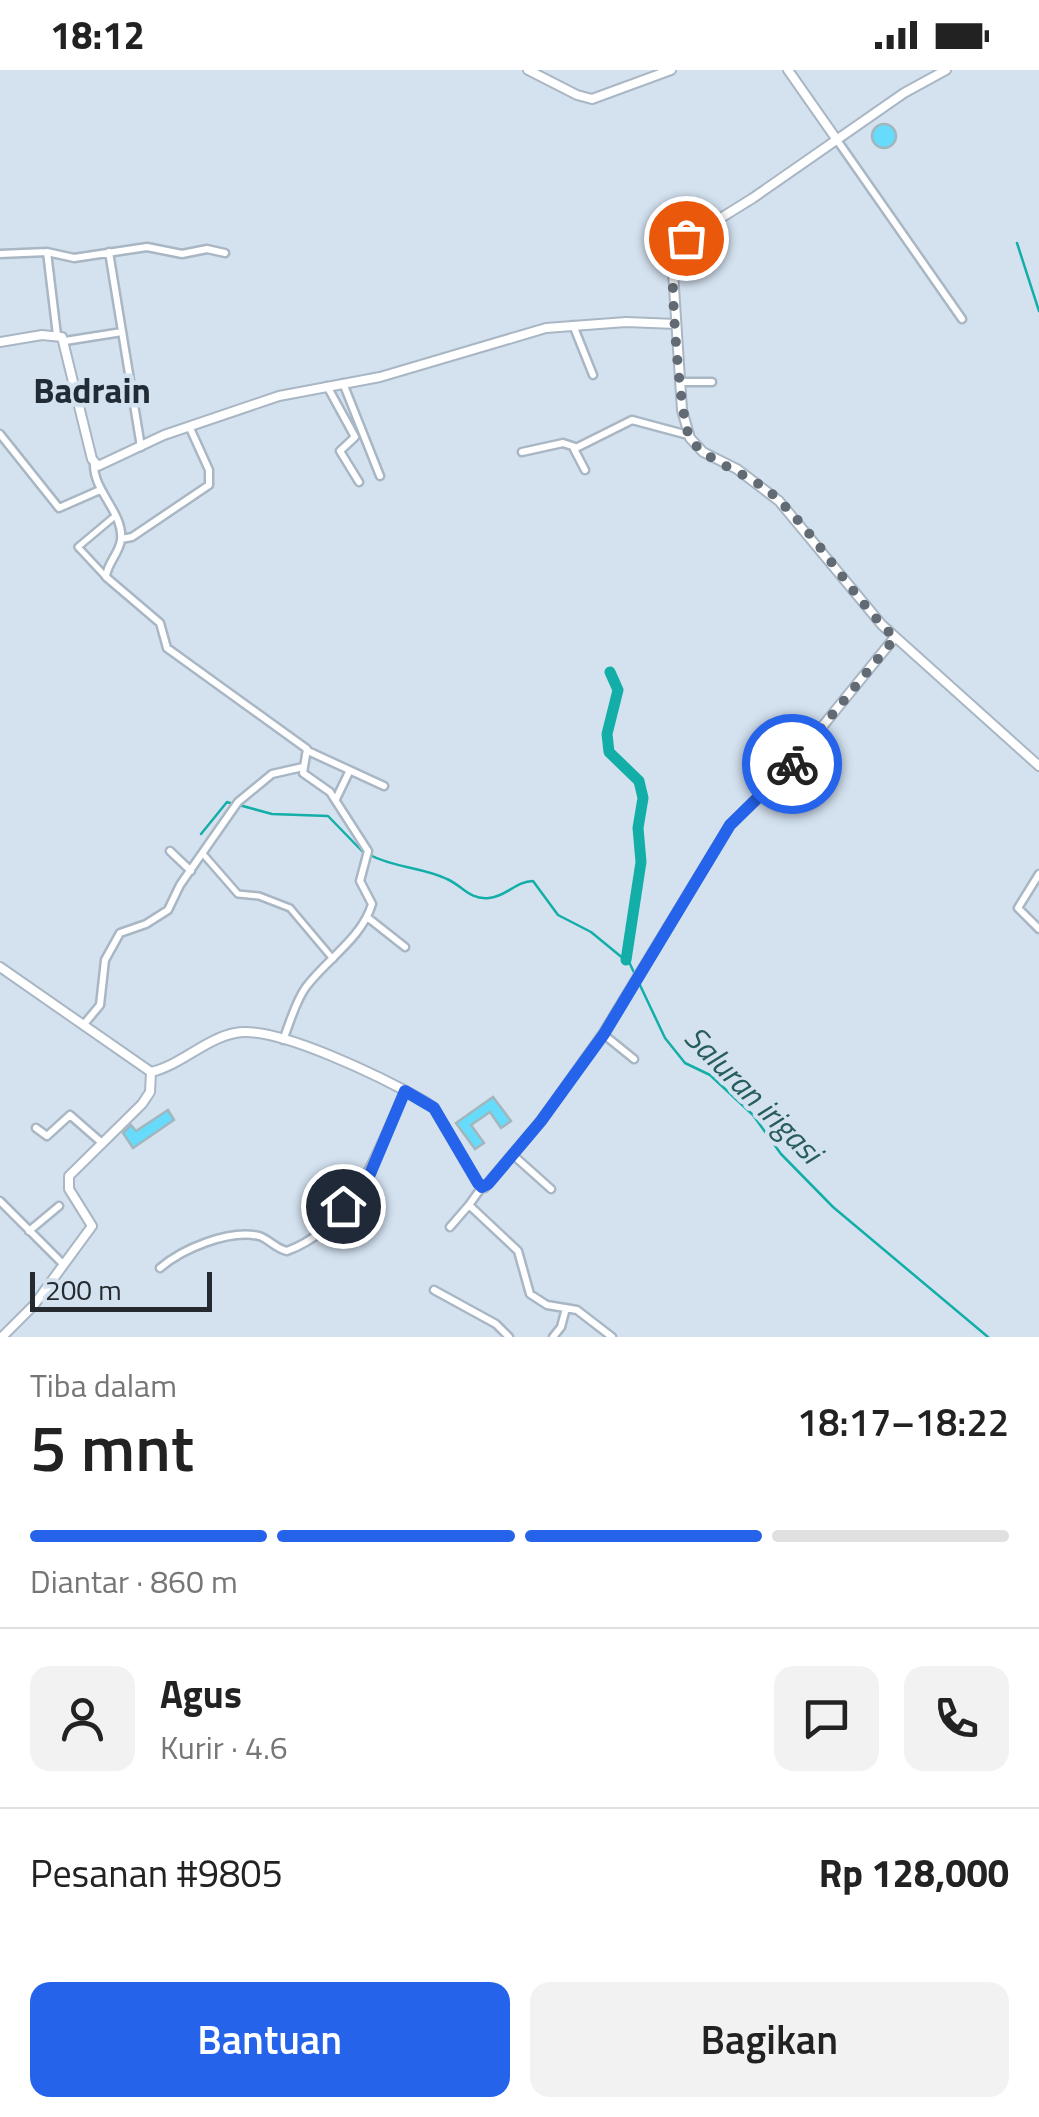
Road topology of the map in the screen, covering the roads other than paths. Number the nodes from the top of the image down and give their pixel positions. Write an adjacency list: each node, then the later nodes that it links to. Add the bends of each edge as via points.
1 (528, 70): 2 (street, via 592,98)
2 (671, 70)
3 (788, 70): 5 (street)
4 (946, 70): 5 (street)
5 (837, 140): 10 (street); 11 (street, via 682,242 673,261)
6 (48, 252): 7 (street, via 68,258); 9 (street); 14 (street)
7 (109, 252): 8 (street, via 148,247); 13 (street)
8 (225, 253)
9 (0, 254)
10 (962, 320)
11 (676, 324): 12 (street); 18 (street)
12 (573, 325): 17 (street); 20 (street)
13 (122, 332): 16 (street); 25 (street)
14 (57, 335): 15 (street); 16 (street)
15 (0, 342)
16 (65, 342): 28 (street)
17 (593, 375)
18 (680, 382): 19 (street); 24 (street)
19 (712, 382)
20 (343, 383): 21 (street); 30 (street)
21 (327, 386): 22 (street); 31 (street, via 355,437 340,452)
22 (189, 426): 25 (street); 34 (street, via 209,470 208,485)
23 (0, 434): 32 (street, via 59,508)
24 (688, 435): 26 (street, via 632,420); 36 (street, via 779,501)
25 (141, 447): 28 (street)
26 (576, 448): 27 (street, via 563,443); 29 (street)
27 (522, 452)
28 (94, 465): 32 (street)
29 (585, 470)
30 (380, 476)
31 (359, 482)
32 (100, 490): 33 (street)
33 (115, 516): 34 (street); 35 (street, via 78,547)
34 (121, 539): 35 (street)
35 (106, 577): 37 (street, via 160,624 167,648)
36 (895, 638): 38 (street); 53 (street, via 786,770 734,820)
37 (308, 751): 39 (street); 40 (street)
38 (1039, 766)
39 (303, 771): 42 (street); 44 (street, via 272,774 238,802)
40 (348, 772): 41 (street); 42 (street)
41 (384, 786)
42 (335, 800): 47 (street, via 368,855 360,881 372,904)
43 (170, 851): 45 (street)
44 (204, 854): 45 (street); 50 (street, via 238,894 290,908)
45 (192, 872): 52 (street, via 168,910 118,935 105,960 100,1005)
46 (1039, 874): 48 (street, via 1018,908)
47 (366, 917): 49 (street); 50 (street)
48 (1039, 929)
49 (405, 948)
50 (333, 959): 54 (street, via 302,992)
51 (0, 967): 52 (street)
52 (85, 1023): 56 (street)
53 (604, 1034): 55 (street); 60 (street)
54 (283, 1040): 56 (street, via 234,1033); 57 (street)
55 (634, 1059)
56 (151, 1072): 59 (street, via 147,1098)
57 (405, 1091): 61 (street, via 434,1108); 69 (street, via 367,1179 312,1238 287,1251 260,1236 214,1240)
58 (36, 1128): 59 (street, via 47,1136 70,1116)
59 (102, 1143): 68 (street, via 68,1179 92,1223)
60 (513, 1155): 61 (street); 62 (street)
61 (482, 1187): 64 (street)
62 (551, 1189)
63 (0, 1201): 67 (street)
64 (469, 1205): 66 (street); 71 (street, via 518,1251 530,1294)
65 (60, 1206): 67 (street)
66 (450, 1226)
67 (29, 1230): 68 (street)
68 (63, 1264): 72 (street)
69 (160, 1268)
70 (434, 1290): 73 (street)
71 (566, 1308): 74 (street); 75 (street)
72 (2, 1337)
73 (510, 1337)
74 (553, 1337)
75 (612, 1337)

